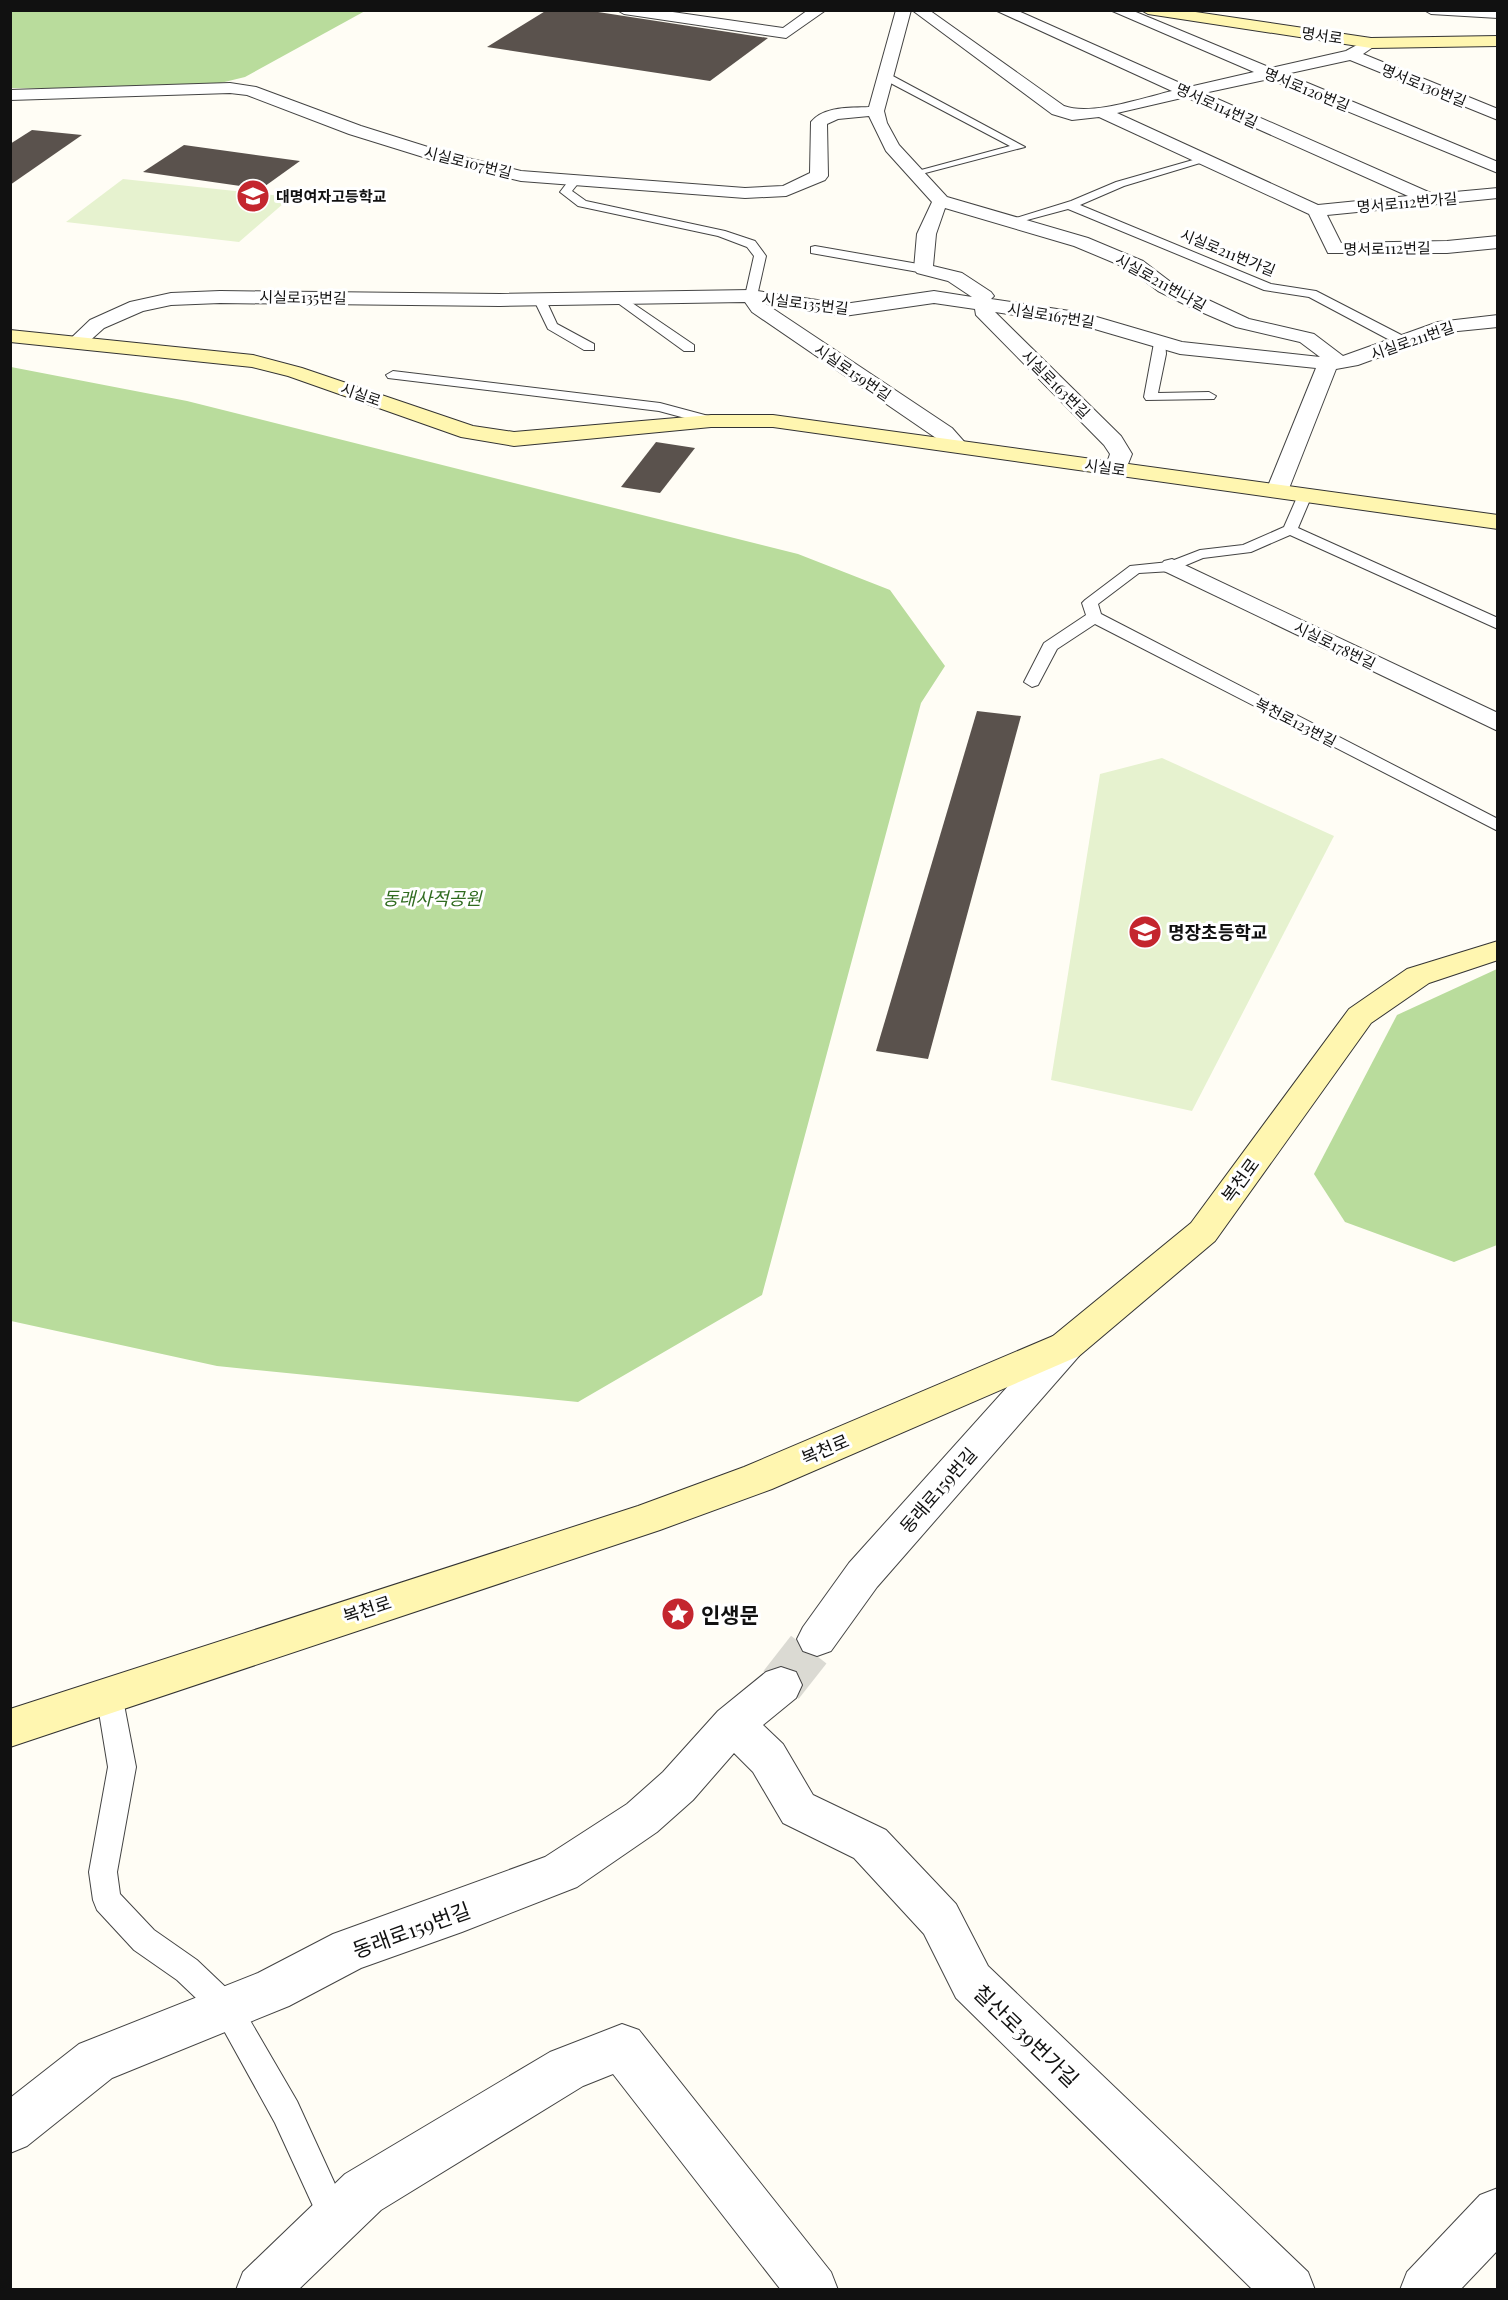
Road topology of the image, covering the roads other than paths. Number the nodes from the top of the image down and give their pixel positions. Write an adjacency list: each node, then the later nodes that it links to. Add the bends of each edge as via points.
1 (624, 10): 2 (street, via 786,33)
2 (819, 10)
3 (904, 10): 14 (street)
4 (919, 10): 18 (street, via 1058,110 1072,115)
5 (1002, 10): 15 (street, 명서로114번길)
6 (1118, 10): 13 (street, 명서로120번길)
7 (1148, 10): 11 (street, 명서로)
8 (1431, 10): 9 (street)
9 (1490, 13)
10 (1497, 41): 11 (street, 명서로)
11 (1371, 42): 12 (street, 명서로130번길)
12 (1351, 55): 13 (street, 명서로130번길); 19 (street, 명서로130번길)
13 (1270, 74): 15 (street, 명서로130번길); 21 (street, 명서로120번길)
14 (885, 76): 17 (street); 22 (lane, via 1020,147)
15 (1188, 92): 18 (street, 명서로130번길); 25 (street, 명서로114번길)
16 (10, 95): 23 (street, 시실로107번길, via 250,90 355,130 442,157 493,171)
17 (876, 111): 22 (street, via 881,130); 23 (street, 시실로107번길, via 834,114 819,122 819,176 786,191 745,193)
18 (1101, 112): 20 (street)
19 (1497, 115)
20 (1204, 160): 27 (lane, via 1120,184); 28 (street)
21 (1497, 168)
22 (914, 175): 26 (street)
23 (574, 181): 33 (lane, via 566,192 582,204 721,233 751,244 759,256)
24 (1497, 193): 25 (street, 명서로112번가길)
25 (1431, 200): 28 (street, 명서로112번가길)
26 (941, 201): 29 (street, 시실로211번나길); 32 (street, via 927,239)
27 (1069, 205): 29 (lane); 42 (lane, 시실로211번가길, via 1268,287 1312,294)
28 (1316, 211): 30 (street, 명서로112번길, via 1335,249)
29 (1012, 221): 36 (street, 시실로211번나길, via 1081,242 1136,265 1165,287)
30 (1497, 242)
31 (815, 250): 32 (lane, 시실로167번길)
32 (924, 269): 37 (street, 시실로167번길, via 955,277 984,295)
33 (751, 296): 35 (street, 시실로135번길); 37 (street, 시실로135번길, via 844,310 934,297); 50 (street, 시실로159번길, via 759,308 944,433)
34 (539, 298): 35 (street, 시실로135번길); 40 (street, 시실로135번길, via 171,299 110,317); 43 (lane, via 552,326)
35 (619, 298): 44 (lane)
36 (1199, 304): 45 (street, via 1184,336); 46 (street, 시실로211번나길, via 1243,323 1307,338 1335,357)
37 (990, 305): 41 (street, 시실로167번길, via 1083,319); 51 (street, 시실로163번길, via 982,311 1113,441 1121,454)
38 (1497, 321): 42 (street, 시실로211번길, via 1445,326)
39 (10, 336): 40 (street, 시실로)
40 (78, 341): 49 (street, 시실로, via 273,365 469,432 514,439)
41 (1160, 343): 45 (street, 시실로167번길); 48 (lane, via 1151,397)
42 (1406, 343): 46 (street, 시실로211번길, via 1351,361)
43 (589, 347)
44 (689, 348)
45 (1186, 348): 46 (street, 시실로167번길)
46 (1328, 363): 52 (street)
47 (393, 375): 49 (lane, 시실로, via 660,407)
48 (1209, 396)
49 (711, 420): 50 (street, 시실로, via 773,421)
50 (957, 446): 51 (street, 시실로)
51 (1116, 469): 52 (street, 시실로)
52 (1277, 491): 53 (street, 시실로)
53 (1305, 495): 54 (street, 시실로); 55 (lane)
54 (1497, 522)
55 (1290, 530): 56 (lane, via 1246,549 1200,554); 58 (lane)
56 (1172, 566): 57 (lane, via 1135,569 1090,603); 60 (street, 시실로178번길)
57 (1094, 617): 59 (lane, via 1050,646); 61 (lane, 복천로123번길)
58 (1497, 624)
59 (1032, 682)
60 (1497, 723)
61 (1497, 826)
62 (1497, 950): 63 (street, 복천로, via 1418,976 1360,1016 1203,1232)
63 (1065, 1346): 64 (street, 동래로159번길, via 863,1575); 66 (street, 복천로, via 758,1478 646,1519)
64 (817, 1639)
65 (782, 1685): 67 (street, 동래로159번길)
66 (109, 1694): 68 (street, 복천로); 69 (lane, via 122,1767 103,1872 107,1900 144,1941 188,1970)
67 (733, 1724): 69 (street, 동래로159번길, via 642,1818 561,1872 349,1950 273,1990); 75 (street, 칠산로39번가길, via 768,1758 798,1809 870,1844 940,1919 972,1982)
68 (10, 1728)
69 (227, 2008): 70 (street, 동래로159번길, via 96,2061); 72 (lane, via 286,2112)
70 (10, 2129)
71 (1497, 2213): 76 (street)
72 (335, 2220): 73 (street); 74 (street, via 363,2192 384,2179 567,2069 622,2047)
73 (261, 2289)
74 (813, 2289)
75 (1290, 2289)
76 (1425, 2289)

